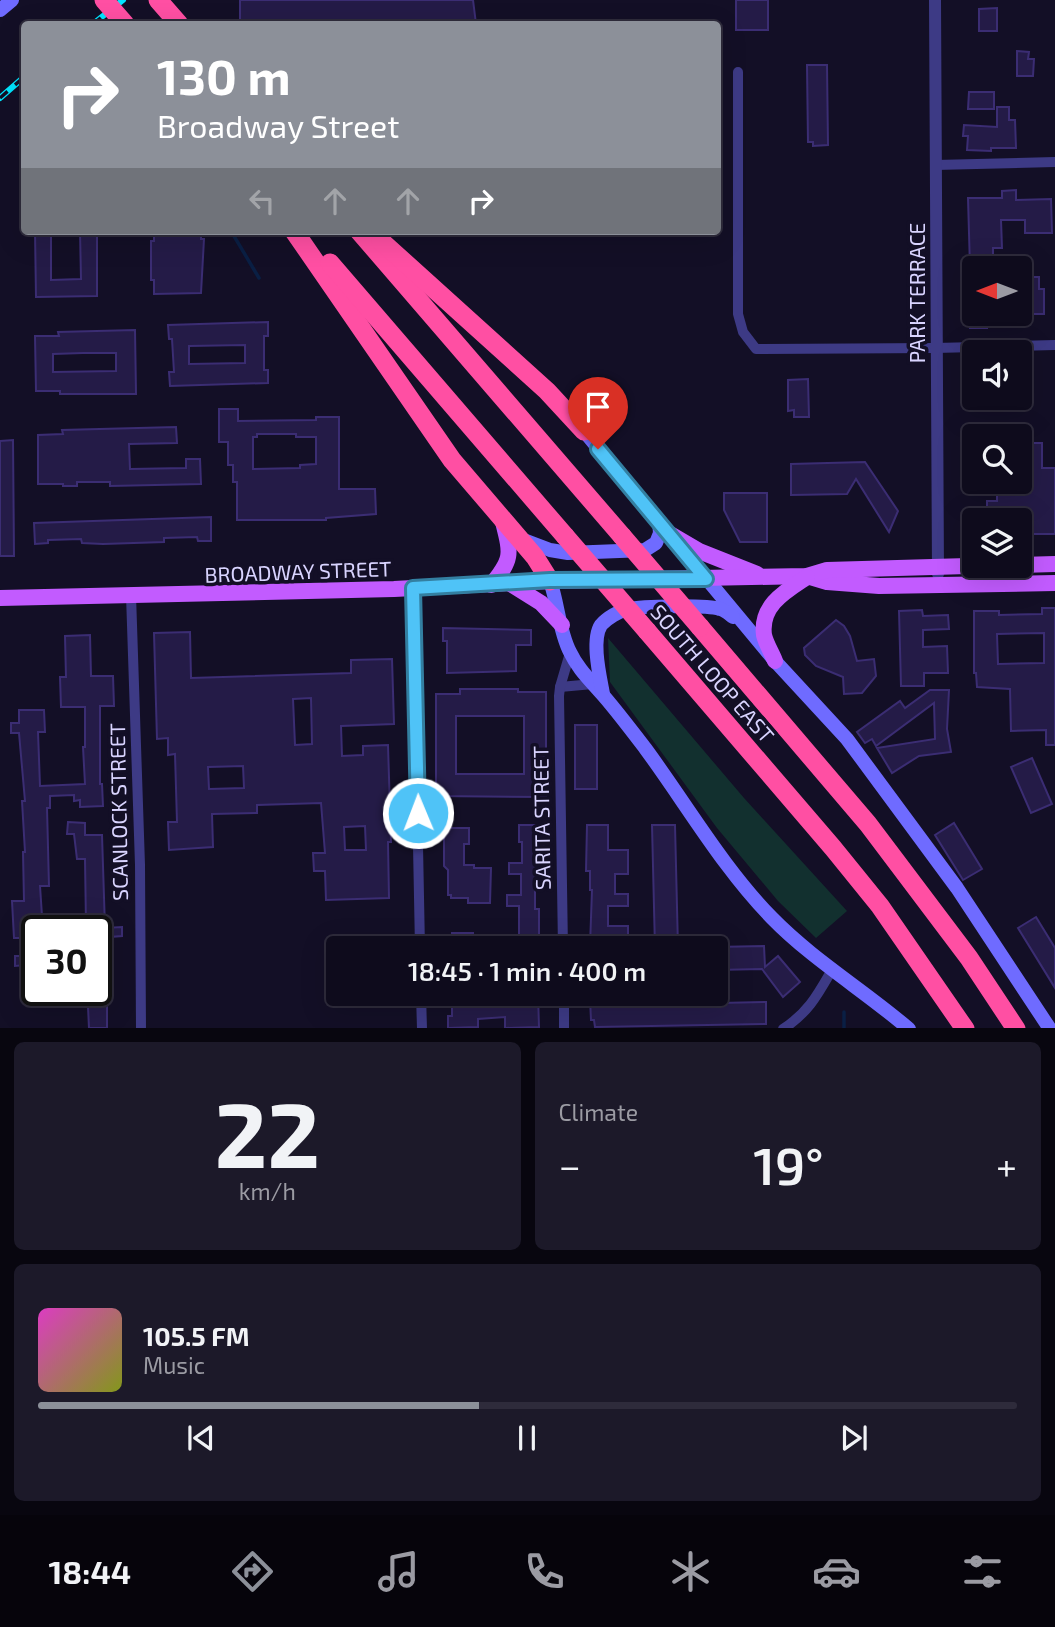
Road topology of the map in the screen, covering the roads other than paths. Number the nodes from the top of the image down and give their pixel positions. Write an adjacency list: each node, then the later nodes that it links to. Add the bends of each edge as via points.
1 (12, 0): 5 (main road)
2 (104, 0): 6 (highway, bridge)
3 (158, 0): 7 (highway)
4 (935, 0): 10 (street, PARK TERRACE)
5 (0, 10)
6 (122, 21)
7 (176, 21)
8 (738, 72): 17 (street, via 738,305 743,332 756,349)
9 (1055, 162): 10 (street)
10 (935, 165): 17 (street, PARK TERRACE)
11 (298, 235): 15 (highway)
12 (304, 235): 15 (highway, SOUTH LOOP EAST)
13 (369, 235): 18 (highway, via 547,391)
14 (369, 235): 56 (highway, SOUTH LOOP EAST, bridge, via 868,824)
15 (330, 272): 19 (highway, via 452,460); 55 (highway, SOUTH LOOP EAST, bridge, via 833,848 880,906)
16 (1055, 345): 17 (street)
17 (935, 348): 24 (street, PARK TERRACE)
18 (584, 432): 20 (main road)
19 (503, 519): 21 (highway); 32 (main road, via 509,559)
20 (665, 528): 21 (main road, via 645,550 568,553); 27 (main road, via 699,551); 28 (main road)
21 (519, 539): 29 (highway)
22 (1055, 564): 23 (main road)
23 (1032, 565)
24 (938, 566): 25 (main road, BROADWAY STREET); 26 (main road, BROADWAY STREET, via 827,570); 33 (street, PARK TERRACE)
25 (962, 566)
26 (807, 576): 27 (main road, BROADWAY STREET); 33 (main road, BROADWAY STREET, via 862,585); 40 (main road, via 776,598 766,617 764,635)
27 (766, 578): 28 (main road, BROADWAY STREET)
28 (706, 579): 29 (main road, BROADWAY STREET); 38 (main road)
29 (550, 580): 30 (main road, BROADWAY STREET); 37 (main road)
30 (509, 583): 32 (main road, BROADWAY STREET); 37 (main road, via 541,603)
31 (1055, 583): 33 (main road, BROADWAY STREET)
32 (491, 585): 34 (main road, BROADWAY STREET)
33 (937, 586)
34 (413, 588): 35 (main road, BROADWAY STREET); 43 (street)
35 (131, 595): 36 (main road, BROADWAY STREET); 49 (street, SCANLOCK STREET)
36 (0, 597)
37 (562, 625): 39 (main road)
38 (746, 626): 40 (main road); 42 (main road, via 722,609 703,607 628,609 611,616 599,627)
39 (570, 653): 41 (street, SARITA STREET); 42 (main road)
40 (775, 661): 57 (main road, via 855,749 957,888)
41 (560, 687): 42 (street); 44 (street, SARITA STREET)
42 (598, 690): 45 (main road, via 760,905)
43 (420, 936)
44 (563, 936)
45 (832, 968): 48 (street); 54 (main road)
46 (421, 1006): 50 (street)
47 (564, 1006): 51 (street)
48 (801, 1017): 52 (street); 53 (street)
49 (141, 1028)
50 (422, 1028)
51 (564, 1028)
52 (783, 1028)
53 (807, 1028)
54 (909, 1028)
55 (965, 1028)
56 (1016, 1028)
57 (1050, 1028)

